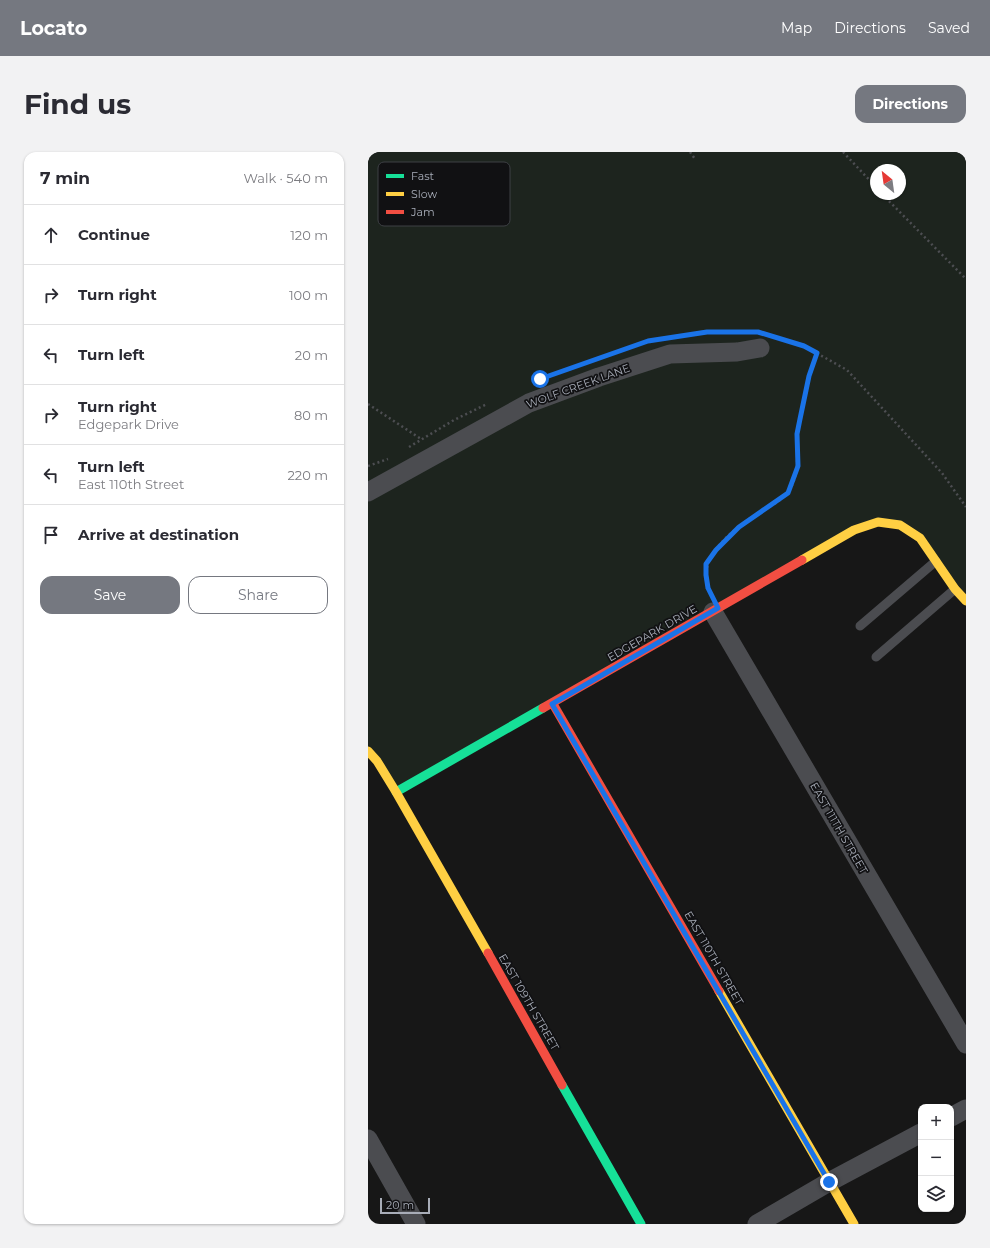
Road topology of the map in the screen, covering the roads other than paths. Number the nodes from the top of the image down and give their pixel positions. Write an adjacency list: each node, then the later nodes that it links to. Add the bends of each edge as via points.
1 (767, 342): 2 (street, WOLF CREEK LANE, via 737,352 670,354 529,403)
2 (368, 492)
3 (936, 560): 4 (street, EDGEPARK DRIVE); 6 (street, EDGEPARK DRIVE, via 920,538 900,525 878,522 854,530); 7 (lane)
4 (955, 589): 5 (street, EDGEPARK DRIVE); 8 (lane)
5 (966, 601)
6 (716, 610): 9 (street, EDGEPARK DRIVE); 12 (street, EAST 111TH STREET)
7 (860, 626)
8 (876, 657)
9 (552, 704): 11 (street, EDGEPARK DRIVE); 17 (street, EAST 110TH STREET)
10 (368, 750): 11 (street)
11 (396, 792): 19 (street, EAST 109TH STREET)
12 (966, 1044)
13 (966, 1109): 14 (street)
14 (954, 1115)
15 (918, 1135): 17 (street)
16 (368, 1139): 18 (street)
17 (829, 1182): 20 (street); 21 (street, EAST 110TH STREET)
18 (416, 1224)
19 (641, 1224)
20 (757, 1224)
21 (854, 1224)

